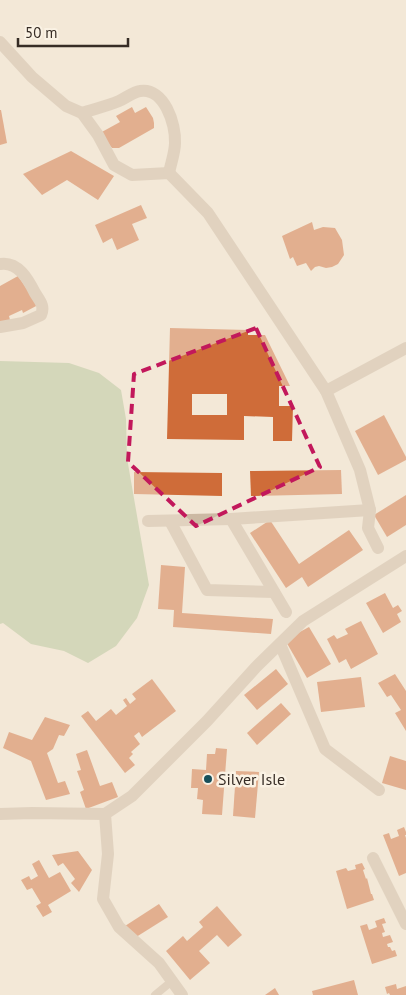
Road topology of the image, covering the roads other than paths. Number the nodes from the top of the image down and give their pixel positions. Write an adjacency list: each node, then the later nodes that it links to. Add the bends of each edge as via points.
1 (0, 42): 2 (street, via 32,77 66,106)
2 (82, 114): 3 (street, via 98,134 114,165 132,175); 3 (street, via 138,91 153,93 168,110 174,127 176,144)
3 (169, 173): 7 (street, via 208,213)
4 (0, 264): 5 (street, via 13,266 27,277 43,310 40,315 23,323)
5 (0, 327)
6 (406, 348): 7 (street)
7 (326, 391): 8 (street, via 360,470)
8 (370, 510): 9 (street); 12 (street, via 368,528)
9 (231, 519): 11 (street); 14 (street)
10 (148, 521): 11 (street)
11 (170, 521): 14 (street, via 207,590)
12 (378, 548)
13 (406, 556): 16 (street, via 303,621)
14 (274, 592): 15 (street)
15 (286, 612)
16 (280, 644): 17 (street, via 325,749); 19 (street, via 132,796)
17 (379, 790)
18 (0, 814): 19 (street)
19 (105, 814): 22 (street, via 108,854 103,899 119,928 159,963)
20 (373, 858): 21 (street)
21 (406, 924)
22 (172, 981): 23 (lane); 24 (street)
23 (155, 995)
24 (182, 995)

